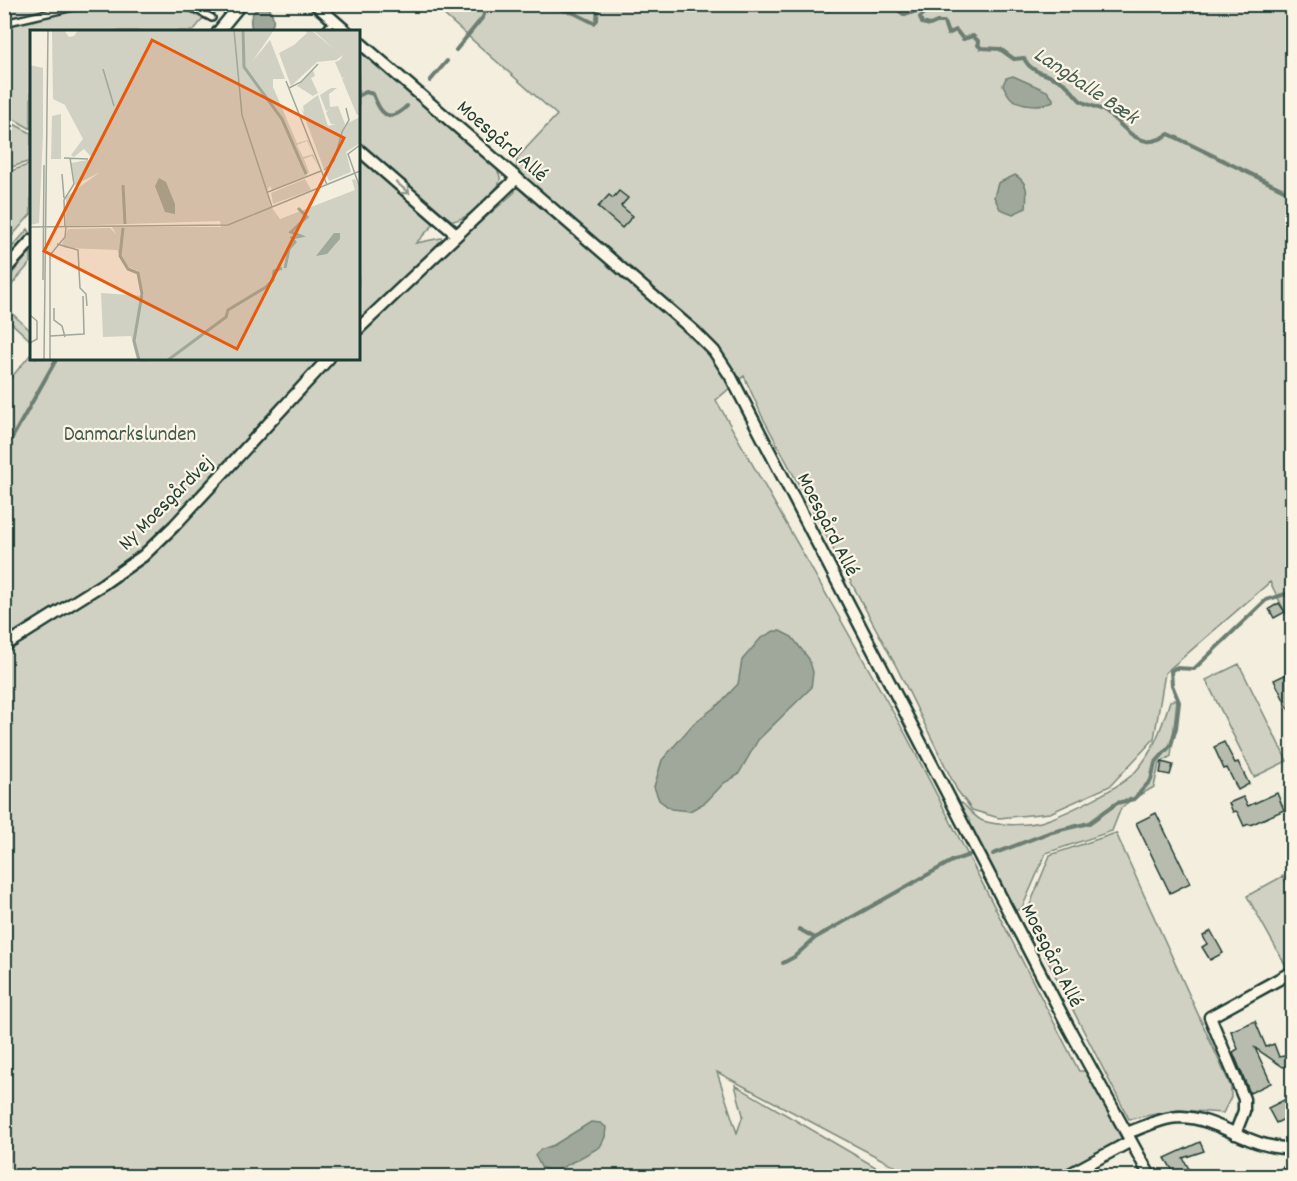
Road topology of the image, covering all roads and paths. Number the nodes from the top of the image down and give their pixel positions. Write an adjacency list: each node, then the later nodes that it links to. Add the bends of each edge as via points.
1 (87, 4): 7 (lane)
2 (186, 4): 5 (lane)
3 (242, 4): 8 (street)
4 (315, 4): 6 (street)
5 (212, 18)
6 (334, 20): 9 (lane); 10 (street)
7 (4, 23)
8 (221, 30)
9 (326, 30)
10 (345, 30)
11 (360, 44): 13 (street, Moesgård Allé)
12 (360, 151): 14 (street, one-way to 14)
13 (517, 178): 14 (street); 22 (street, Moesgård Allé, via 696,332 731,377)
14 (457, 235): 17 (street)
15 (30, 242): 16 (street)
16 (4, 271)
17 (360, 327)
18 (327, 360): 19 (street, Ny Moesgårdvej, via 143,556)
19 (4, 646)
20 (1293, 972): 21 (street, via 1210,1017 1244,1099)
21 (1235, 1134): 22 (street, via 1199,1119 1180,1117 1164,1119); 23 (street, via 1261,1145)
22 (1129, 1137): 25 (street); 26 (street, Moesgård Allé)
23 (1293, 1148)
24 (1293, 1173): 27 (main road)
25 (1066, 1176)
26 (1150, 1176)
27 (1286, 1176)

